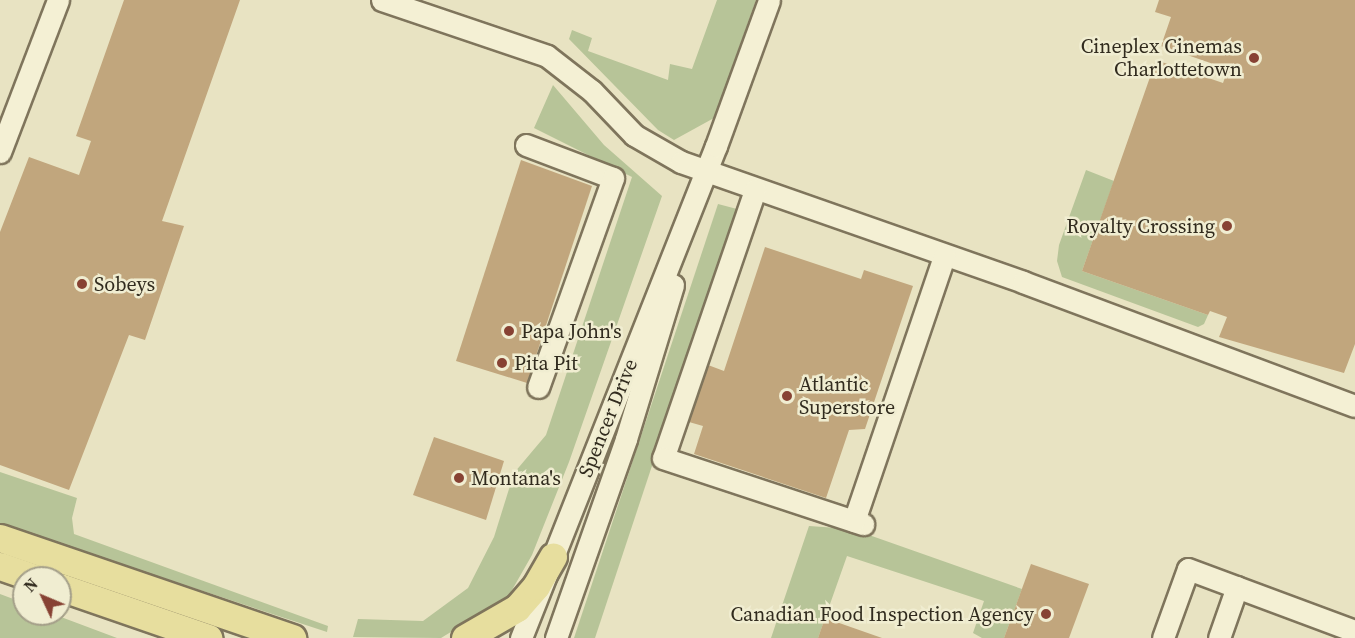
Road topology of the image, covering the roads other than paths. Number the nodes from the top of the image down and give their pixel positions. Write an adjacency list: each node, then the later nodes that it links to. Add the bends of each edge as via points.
1 (57, 0): 5 (street)
2 (382, 0): 6 (street, via 548,56 592,91 651,148)
3 (770, 0): 6 (street, Spencer Drive)
4 (526, 145): 10 (street, via 613,178)
5 (0, 152)
6 (706, 172): 7 (street); 8 (street, Spencer Drive)
7 (755, 190): 9 (street); 9 (street, via 663,458 859,523)
8 (696, 198): 13 (street, Spencer Drive); 21 (street, Spencer Drive, via 627,439)
9 (944, 256): 11 (street)
10 (538, 387)
11 (1355, 406)
12 (0, 538): 18 (main road)
13 (553, 556): 19 (main road, via 536,586 517,608); 20 (street, Spencer Drive)
14 (1238, 587): 16 (street); 22 (street, via 1188,569); 23 (street)
15 (72, 591): 17 (main road)
16 (1355, 631)
17 (208, 638)
18 (291, 638)
19 (465, 638)
20 (521, 638)
21 (556, 638)
22 (1163, 638)
23 (1219, 638)

